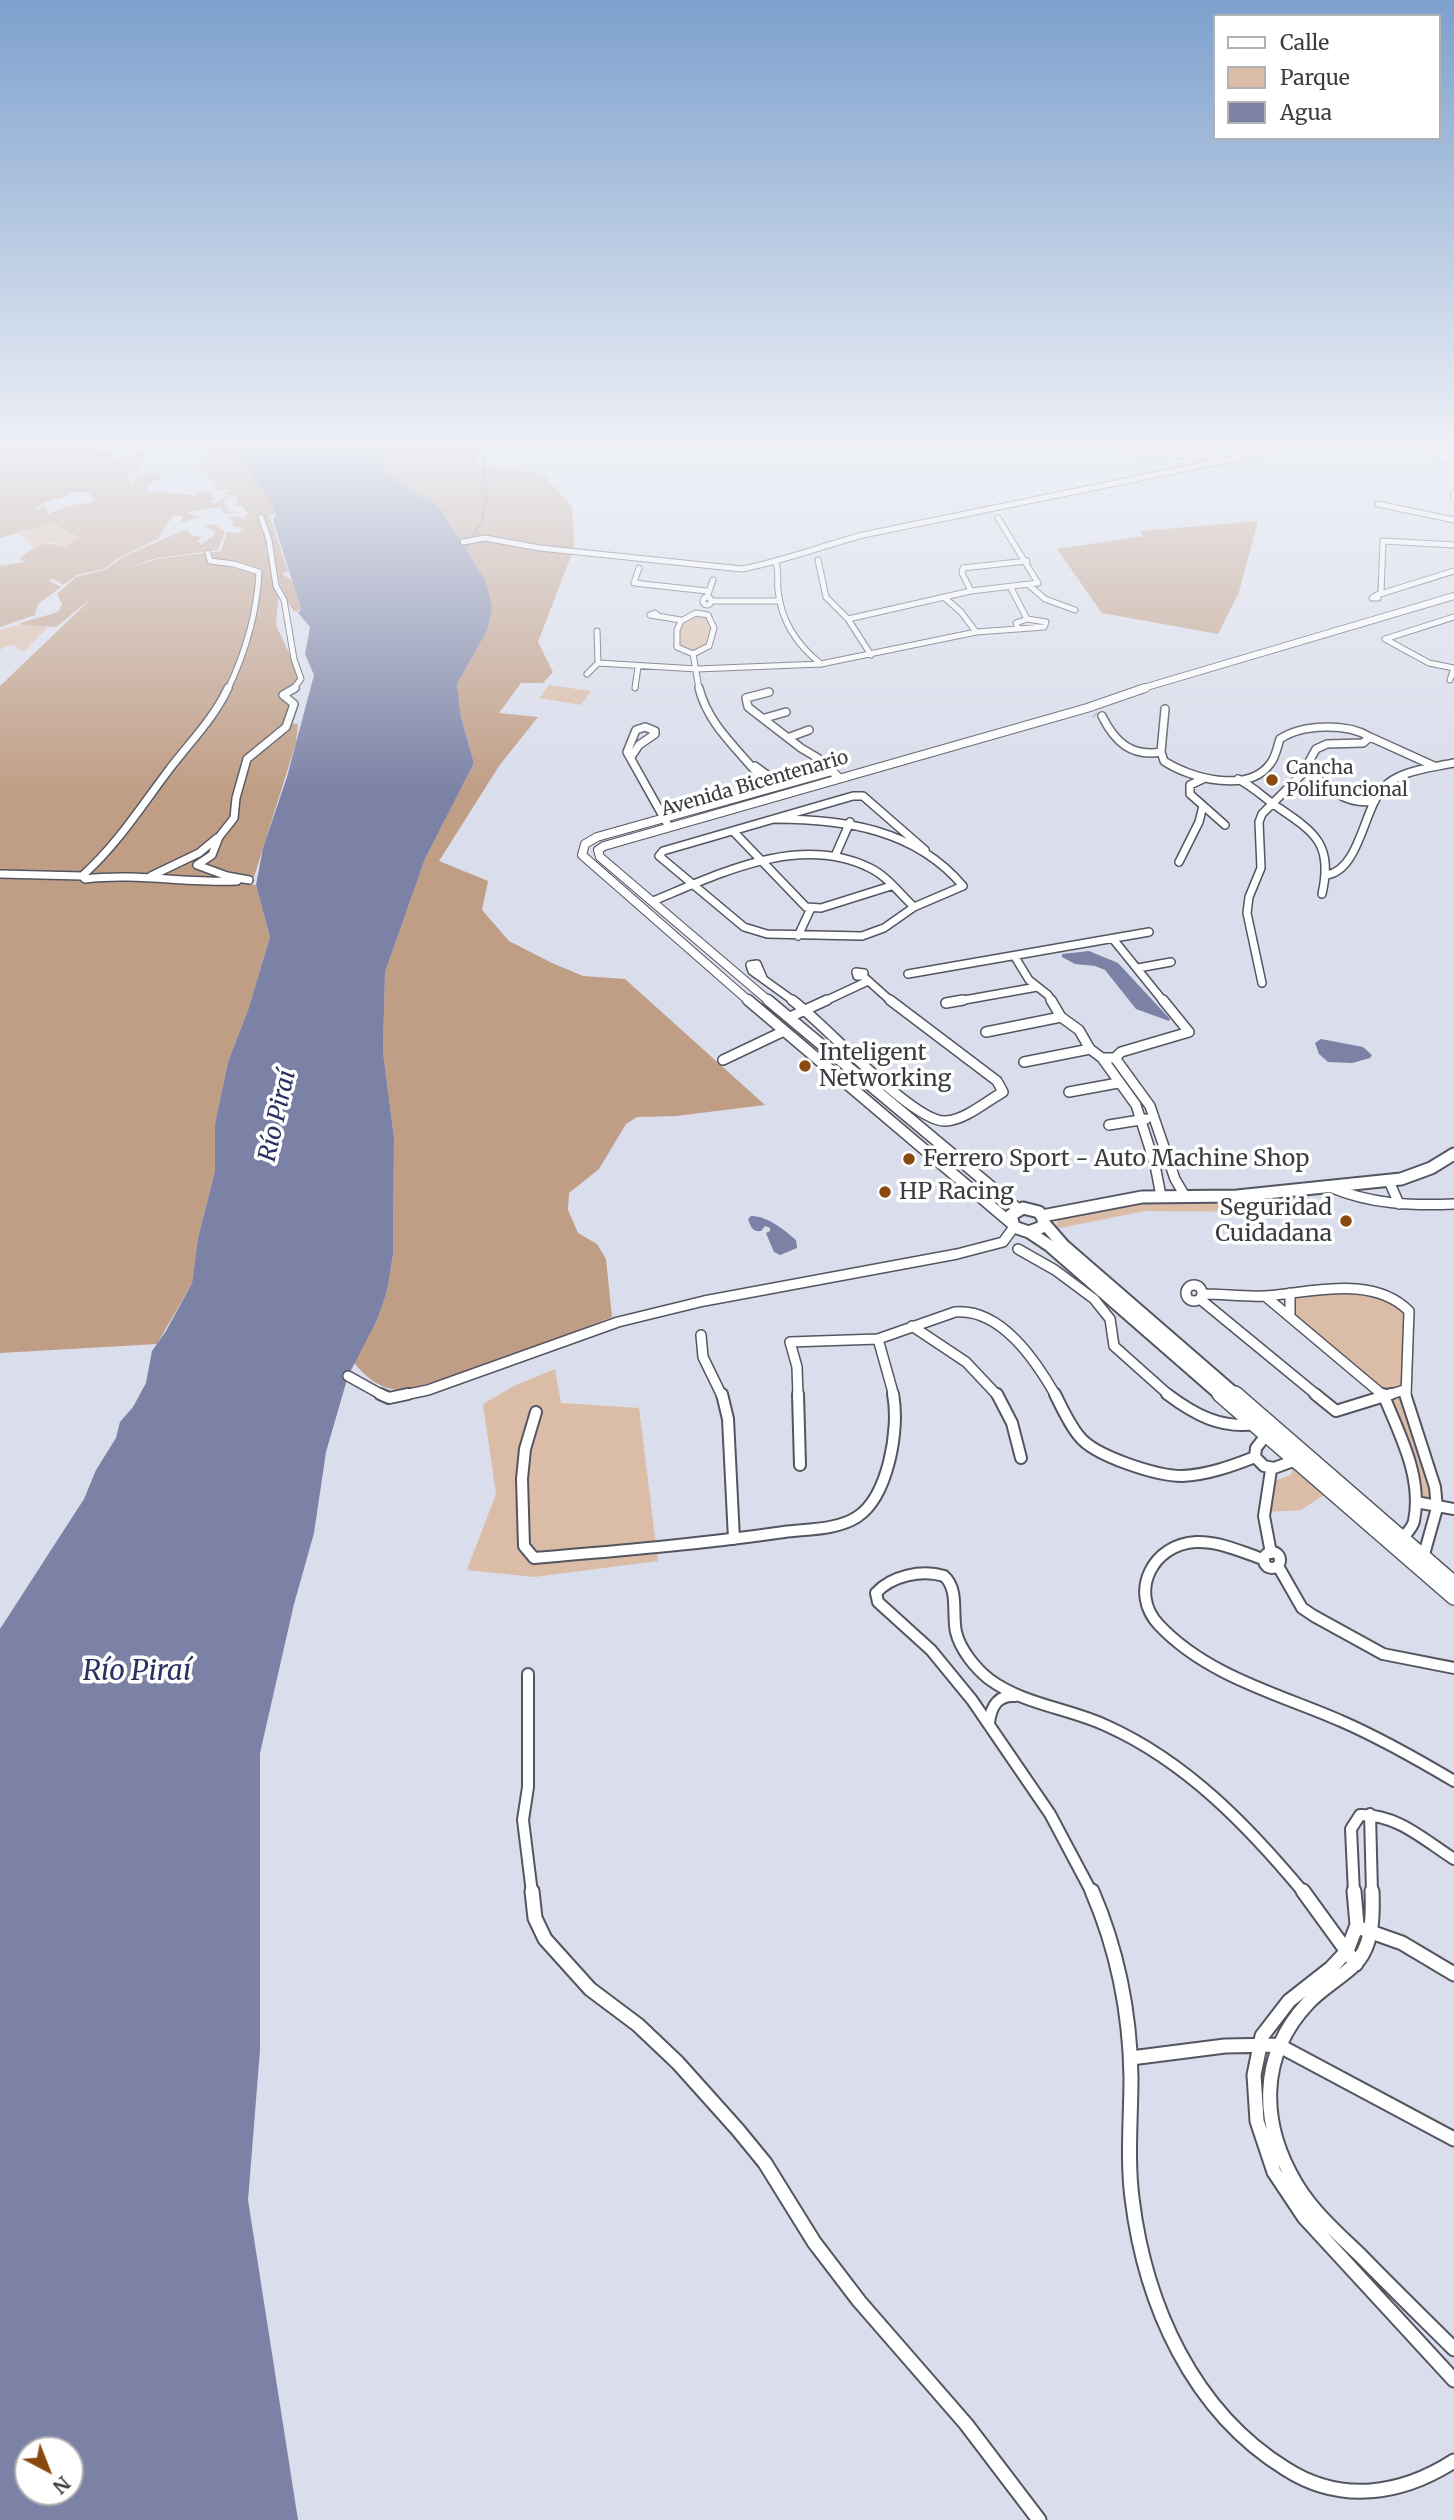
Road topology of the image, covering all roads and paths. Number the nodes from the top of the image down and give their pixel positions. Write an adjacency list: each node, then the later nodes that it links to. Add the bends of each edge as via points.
1 (209, 559): 81 (street, via 258,572 258,600 238,668 197,738)
2 (272, 559): 72 (street, via 301,679 283,695 293,704 286,727 247,759 234,818)
3 (642, 559): 8 (street, via 742,569)
4 (786, 559): 8 (street)
5 (1383, 559): 10 (street, via 1379,593)
6 (818, 560): 24 (street, via 826,597)
7 (1027, 561): 12 (street, via 1039,582); 14 (street, via 963,568)
8 (776, 563): 18 (street)
9 (639, 568): 17 (street, via 634,583)
10 (1454, 571)
11 (713, 580): 17 (street)
12 (1029, 585): 13 (street); 19 (street, via 1045,598)
13 (1011, 587): 14 (street); 25 (street)
14 (971, 591): 16 (street)
15 (1454, 596): 45 (street, Avenida Bicentenario, via 1161,682)
16 (945, 598): 24 (street); 29 (street)
17 (708, 599): 18 (street); 20 (street); 21 (street)
18 (777, 601): 32 (street)
19 (1075, 610)
20 (696, 613): 21 (street); 26 (street)
21 (705, 613): 30 (street, via 713,623 713,637 705,649)
22 (658, 616): 26 (street)
23 (1454, 617): 37 (street, via 1385,639 1429,663)
24 (848, 619): 31 (street)
25 (1027, 619): 27 (street, via 1016,623); 27 (street, via 1042,620 1046,625)
26 (681, 620): 30 (street, via 677,647)
27 (1018, 629): 29 (street)
28 (597, 631): 33 (street)
29 (976, 632): 31 (street)
30 (693, 654): 38 (street)
31 (871, 655): 34 (street)
32 (813, 659): 34 (street); 35 (street)
33 (598, 663): 36 (street); 39 (street)
34 (821, 664): 35 (street)
35 (803, 665): 38 (street)
36 (638, 667): 38 (street); 41 (street)
37 (1454, 668): 40 (street)
38 (697, 669): 63 (street, via 703,702 713,721)
39 (587, 674)
40 (1450, 680)
41 (635, 688)
42 (769, 692): 46 (street, via 745,701)
43 (1165, 709): 53 (street)
44 (786, 712): 46 (street)
45 (1096, 712): 53 (street, via 1111,742 1142,755); 58 (street, Avenida Bicentenario, via 839,778)
46 (765, 718): 47 (street)
47 (774, 725): 49 (street); 58 (street, via 779,735)
48 (809, 730): 49 (street)
49 (790, 737): 58 (street, via 830,765)
50 (1370, 737): 51 (street); 52 (street); 61 (street, via 1359,730 1291,731 1280,739 1269,767)
51 (1363, 743): 52 (street); 57 (street, via 1326,744 1310,756)
52 (1390, 748): 56 (street)
53 (1161, 752): 59 (street, via 1171,767)
54 (631, 757): 54 (street, via 639,745 655,731 645,727 634,732 627,748); 69 (street)
55 (1454, 762): 56 (street)
56 (1436, 766): 64 (street, via 1397,777)
57 (1306, 767): 60 (street); 62 (street)
58 (828, 775): 63 (street, Avenida Bicentenario)
59 (1207, 778): 61 (street); 66 (street, via 1193,782 1189,789)
60 (1298, 778): 62 (street); 65 (street)
61 (1238, 779): 65 (street, via 1258,789)
62 (1318, 780): 64 (street, via 1340,796)
63 (773, 785): 69 (street, Avenida Bicentenario)
64 (1375, 801): 80 (street, via 1350,858)
65 (1271, 803): 80 (street, via 1313,833); 101 (street, via 1259,822 1261,868 1247,913)
66 (1203, 806): 70 (street); 78 (street)
67 (774, 819): 68 (street); 71 (street); 73 (street, via 863,796)
68 (850, 822): 73 (street, via 888,832); 74 (street)
69 (667, 823): 75 (street, Avenida Bicentenario, via 604,846 598,850); 76 (street, Avenida Bicentenario, via 589,842 582,855)
70 (1224, 825)
71 (733, 831): 77 (street); 84 (street, via 659,856)
72 (219, 837): 82 (street, via 199,853); 82 (street, via 212,855 197,865 249,880 196,883)
73 (925, 850): 89 (street, via 963,886)
74 (835, 856): 77 (street, via 807,854); 85 (street, via 872,869)
75 (600, 857): 76 (street); 83 (street)
76 (588, 862): 86 (street)
77 (761, 862): 84 (street); 90 (street, via 802,905)
78 (1179, 862)
79 (0, 874): 81 (street)
80 (1327, 875): 87 (street)
81 (82, 876): 82 (street)
82 (149, 877)
83 (631, 882): 86 (street); 88 (street)
84 (694, 883): 88 (street); 94 (street, via 751,930)
85 (891, 886): 89 (street); 90 (street)
86 (617, 887): 92 (street)
87 (1322, 894)
88 (650, 899): 91 (street)
89 (914, 907): 94 (street, via 884,928 862,936)
90 (811, 908): 94 (street)
91 (680, 924): 92 (street); 106 (street)
92 (666, 930): 107 (street)
93 (1149, 932): 95 (street)
94 (799, 936)
95 (1114, 939): 96 (street); 98 (street)
96 (1015, 957): 99 (street); 102 (street)
97 (1171, 962): 98 (street)
98 (1138, 968): 111 (street, via 1189,1032 1121,1052)
99 (908, 974)
100 (763, 978): 104 (street)
101 (1262, 983)
102 (1037, 987): 103 (street); 105 (street, via 1048,995)
103 (946, 1003)
104 (809, 1012): 104 (street, via 860,1063 927,1117 953,1120 1003,1092 997,1081 868,981); 106 (street)
105 (1061, 1017): 108 (street); 109 (street, via 1079,1030)
106 (793, 1020): 119 (street)
107 (784, 1031): 112 (street); 120 (street)
108 (986, 1032)
109 (1090, 1049): 110 (street); 113 (street)
110 (1102, 1058): 111 (street); 114 (street)
111 (1115, 1058): 116 (street, via 1146,1097)
112 (723, 1060)
113 (1024, 1062)
114 (1118, 1083): 115 (street); 117 (street)
115 (1069, 1092)
116 (1155, 1118): 117 (street); 122 (street)
117 (1142, 1120): 118 (street); 123 (street)
118 (1109, 1125)
119 (940, 1146): 120 (street); 125 (street)
120 (926, 1153): 127 (street)
121 (1454, 1154): 124 (main road, via 1418,1173)
122 (1175, 1179): 123 (street); 129 (street)
123 (1158, 1180): 128 (street)
124 (1389, 1181): 126 (main road); 130 (street)
125 (984, 1184): 127 (street); 132 (street)
126 (1330, 1187): 129 (main road); 130 (street)
127 (971, 1192): 134 (street)
128 (1161, 1196): 129 (main road); 133 (main road, via 1102,1203)
129 (1185, 1196)
130 (1399, 1204): 131 (street)
131 (1454, 1206)
132 (1018, 1209): 133 (main road, via 1029,1208); 134 (main road, via 1011,1215)
133 (1043, 1220): 135 (main road, via 1039,1230); 160 (main road, via 1065,1246)
134 (1013, 1225): 135 (main road); 145 (street, via 1003,1242 957,1254 704,1301 618,1322 428,1390 389,1398)
135 (1029, 1233): 149 (main road, via 1050,1246)
136 (1018, 1249): 149 (street, via 1102,1307 1111,1321 1114,1346 1171,1397 1196,1414 1235,1429)
137 (1290, 1293): 138 (street); 139 (street); 146 (street, via 1352,1290 1390,1294 1403,1302 1409,1311)
138 (1265, 1296): 139 (street); 147 (street, via 1202,1296 1336,1411)
139 (1290, 1317): 147 (street)
140 (938, 1318): 141 (street); 143 (street); 151 (street, via 978,1313 1014,1339 1038,1366 1079,1437 1096,1452 1181,1476)
141 (912, 1326): 143 (street); 144 (street)
142 (701, 1335): 159 (street, via 703,1357 721,1391 728,1419)
143 (935, 1338): 152 (street, via 997,1394 1008,1412)
144 (878, 1339): 154 (street, via 790,1342 797,1367); 159 (street, via 896,1415 872,1503 845,1524)
145 (348, 1376)
146 (1404, 1390): 147 (street); 157 (street, via 1435,1487)
147 (1383, 1394): 156 (street, via 1406,1450)
148 (536, 1412): 159 (street, via 522,1479 524,1546 534,1558)
149 (1256, 1424): 150 (main road)
150 (1267, 1434): 151 (street); 153 (main road)
151 (1255, 1457): 155 (street)
152 (1021, 1458)
153 (1296, 1460): 155 (street); 160 (main road)
154 (800, 1465)
155 (1271, 1470): 161 (street, via 1264,1516)
156 (1416, 1502): 157 (street); 160 (street, via 1414,1523)
157 (1437, 1508): 158 (street); 162 (street)
158 (1454, 1509)
159 (734, 1539)
160 (1398, 1541): 162 (main road); 164 (main road)
161 (1267, 1556): 165 (street, via 1269,1567 1279,1566 1298,1602 1314,1616 1383,1654); 169 (street, via 1210,1543 1179,1545 1152,1563 1144,1584 1146,1605 1160,1626 1211,1664 1389,1744)
162 (1423, 1558): 163 (main road)
163 (1454, 1584)
164 (1454, 1597)
165 (1454, 1668)
166 (528, 1674): 184 (street, via 528,1787 523,1820 535,1917 545,1939 590,1989 678,2063 738,2130 859,2301 965,2424)
167 (1016, 1696): 168 (street, via 998,1699); 168 (street, via 969,1658 957,1635 951,1584 946,1577 932,1573 883,1583 876,1593 878,1602 929,1648); 174 (street, via 1090,1717 1189,1776 1255,1833)
168 (989, 1723): 179 (street, via 1079,1862 1119,1975)
169 (1454, 1781)
170 (1370, 1814): 171 (street, via 1395,1821); 172 (street, via 1360,1815 1351,1829); 173 (street)
171 (1454, 1859)
172 (1357, 1927): 173 (street); 174 (street)
173 (1371, 1931): 175 (street); 176 (street, via 1402,1943)
174 (1348, 1952): 175 (street); 177 (street, via 1292,1997)
175 (1356, 1964): 178 (street, via 1308,2003)
176 (1454, 1974)
177 (1259, 2045): 178 (street); 179 (street); 182 (street, via 1254,2103 1278,2179 1307,2223)
178 (1278, 2045): 180 (street); 181 (street, via 1269,2077 1270,2103 1279,2148 1296,2184 1331,2228)
179 (1131, 2058): 183 (street, via 1130,2174 1147,2276 1169,2334 1222,2419 1279,2468 1337,2490 1392,2491 1420,2482)
180 (1454, 2139)
181 (1454, 2349)
182 (1454, 2379)
183 (1454, 2461)
184 (1039, 2520)

